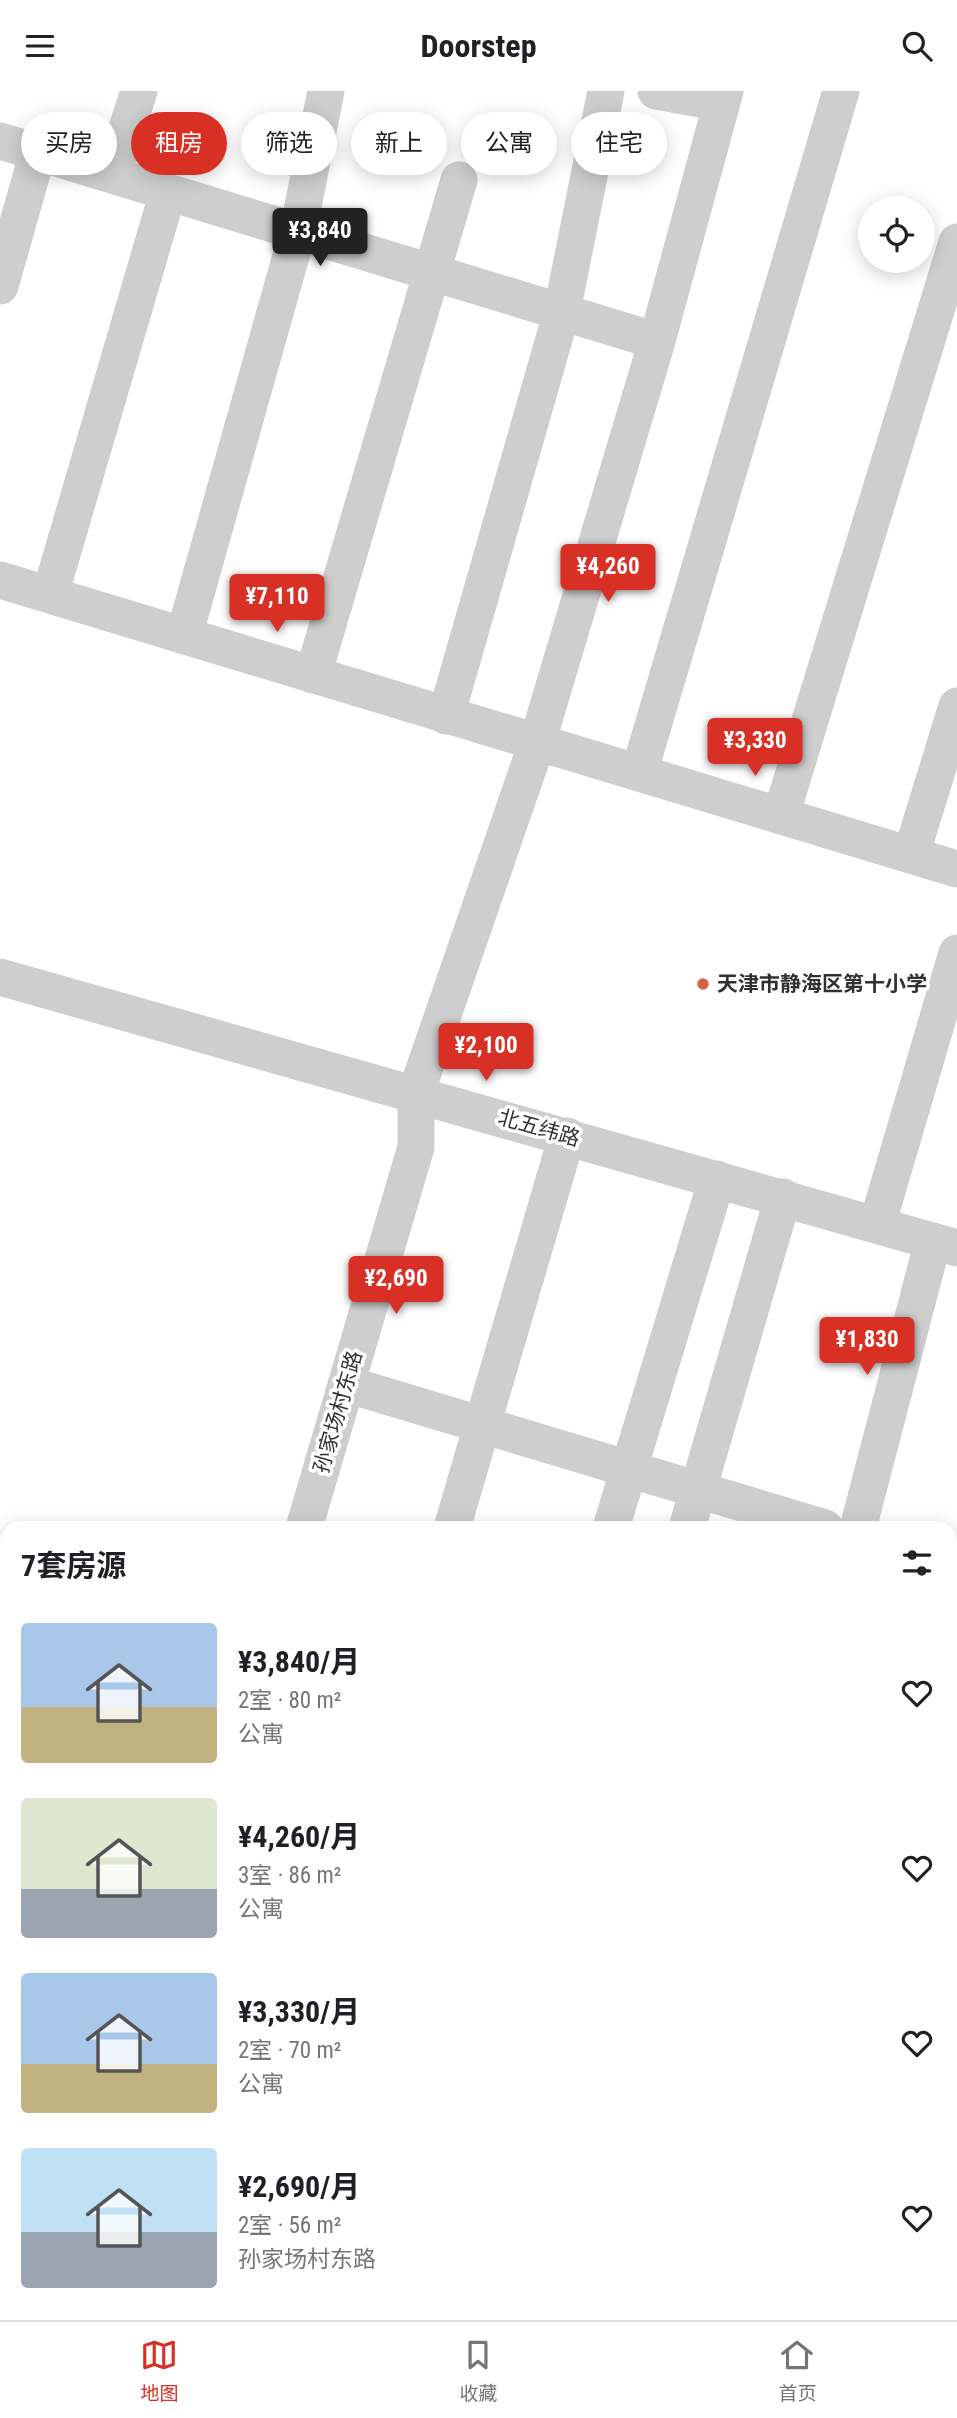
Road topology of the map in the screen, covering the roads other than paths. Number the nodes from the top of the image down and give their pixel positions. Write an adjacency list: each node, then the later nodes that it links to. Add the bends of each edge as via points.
1 (139, 91): 9 (street)
2 (326, 91): 14 (street)
3 (606, 91): 18 (street)
4 (656, 91): 6 (street)
5 (841, 91): 27 (street)
6 (724, 97): 19 (street, 孙家场村东路)
7 (0, 141): 8 (street)
8 (21, 147)
9 (117, 159)
10 (31, 175): 17 (street)
11 (112, 175): 13 (street)
12 (459, 180): 16 (street)
13 (168, 192): 14 (street); 21 (street)
14 (298, 231): 16 (street); 22 (street)
15 (957, 241): 28 (street)
16 (432, 271): 18 (street); 23 (street)
17 (0, 286)
18 (562, 311): 19 (street); 25 (street)
19 (656, 341): 26 (street, 孙家场村东路)
20 (0, 580): 21 (street)
21 (50, 595): 22 (street)
22 (184, 636): 23 (street)
23 (313, 675): 25 (street)
24 (957, 706): 29 (street)
25 (446, 716): 26 (street)
26 (537, 743): 27 (street); 33 (street, 孙家场村东路)
27 (639, 773): 28 (street)
28 (781, 815): 29 (street)
29 (911, 855): 30 (street)
30 (957, 869)
31 (957, 953): 37 (street)
32 (0, 977): 33 (street, 北五纬路)
33 (416, 1093): 34 (street, 北五纬路); 39 (street, 孙家场村东路, via 416,1147)
34 (567, 1136): 35 (street, 北五纬路); 40 (street)
35 (718, 1179): 36 (street, 北五纬路); 41 (street)
36 (783, 1197): 37 (street, 北五纬路); 42 (street)
37 (877, 1225): 38 (street, 北五纬路)
38 (945, 1245): 48 (street)
39 (346, 1384): 40 (street); 43 (street, 孙家场村东路)
40 (482, 1424): 41 (street); 44 (street)
41 (630, 1469): 42 (street); 45 (street)
42 (698, 1490): 46 (street); 47 (street)
43 (306, 1521)
44 (454, 1521)
45 (613, 1521)
46 (689, 1521)
47 (802, 1521)
48 (860, 1521)

